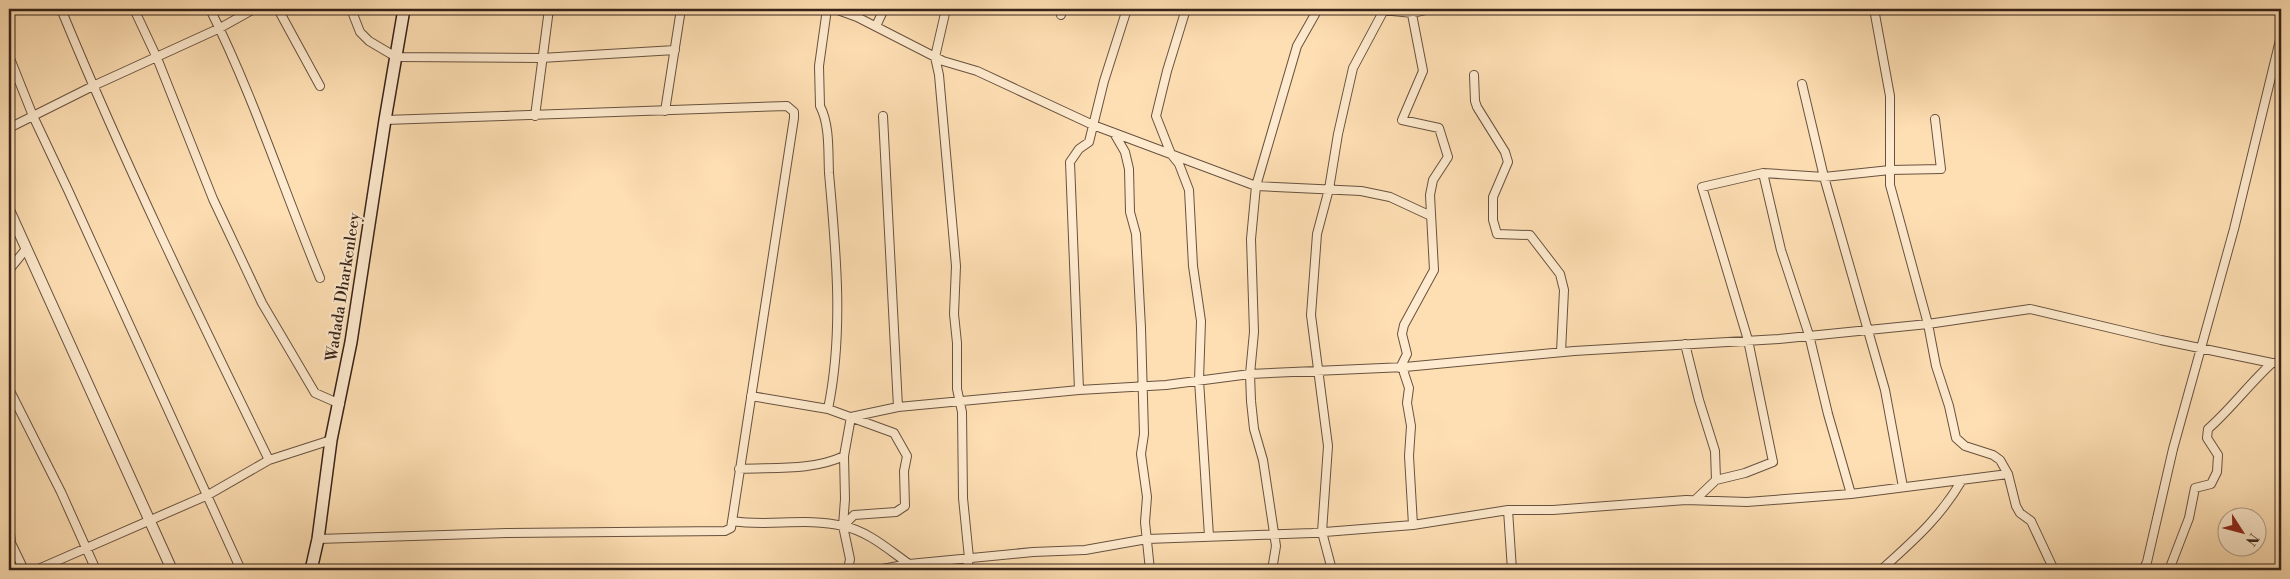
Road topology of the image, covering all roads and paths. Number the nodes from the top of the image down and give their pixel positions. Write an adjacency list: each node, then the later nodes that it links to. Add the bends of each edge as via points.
1 (61, 9): 33 (street)
2 (134, 9): 29 (street)
3 (210, 9): 23 (street)
4 (254, 9): 23 (street)
5 (278, 9): 34 (street)
6 (351, 9): 27 (street, via 360,32)
7 (404, 9): 27 (main road, Wadada Dharkenleey)
8 (549, 9): 30 (street)
9 (681, 9): 25 (street)
10 (827, 9): 75 (street, via 819,66 820,106 828,145 836,261 836,337)
11 (834, 9): 22 (street)
12 (884, 9): 22 (street)
13 (946, 9): 28 (street)
14 (1127, 9): 41 (street)
15 (1186, 9): 44 (street, via 1156,116)
16 (1318, 9): 48 (street, via 1297,46)
17 (1372, 9): 20 (street)
18 (1430, 9): 21 (street)
19 (1874, 9): 45 (street, via 1890,96)
20 (1384, 10): 21 (street); 49 (street, via 1353,68)
21 (1412, 11): 51 (street, via 1423,71 1402,120 1440,128 1448,157 1433,180)
22 (876, 26): 28 (street)
23 (220, 28): 29 (street); 54 (street)
24 (2281, 36): 60 (street)
25 (675, 50): 30 (street); 35 (street)
26 (9, 56): 36 (street)
27 (396, 57): 30 (street); 40 (main road, Wadada Dharkenleey)
28 (935, 57): 41 (street, via 977,71); 72 (street, via 956,266 954,314)
29 (157, 58): 33 (street); 73 (street, via 213,198 262,303 315,393)
30 (541, 58): 37 (street)
31 (1474, 75): 61 (street, via 1477,107 1506,152 1508,162 1493,197 1497,234 1530,235 1560,274 1564,290)
32 (1802, 84): 47 (street)
33 (93, 86): 36 (street); 79 (street)
34 (320, 86)
35 (665, 111): 37 (street); 71 (street, via 787,106 794,112)
36 (33, 116): 42 (street); 86 (street)
37 (535, 116): 40 (street)
38 (883, 116): 74 (street)
39 (1935, 119): 45 (street, via 1941,169)
40 (385, 120): 73 (main road, Wadada Dharkenleey)
41 (1093, 125): 43 (street); 70 (street, via 1089,142 1070,162)
42 (9, 128)
43 (1114, 133): 44 (street); 68 (street, via 1125,152 1129,169 1130,212 1136,234)
44 (1171, 154): 48 (street); 67 (street, via 1179,164 1189,190 1193,266 1201,321)
45 (1890, 170): 47 (street); 55 (street, via 1890,185)
46 (1763, 173): 47 (street); 57 (street, via 1781,250); 58 (street, via 1702,187)
47 (1824, 177): 56 (street)
48 (1256, 186): 49 (street); 66 (street, via 1251,239 1254,332)
49 (1329, 189): 51 (street, via 1390,197); 65 (street, via 1317,234 1311,315)
50 (9, 210): 52 (street)
51 (1431, 216): 64 (street, via 1434,270 1404,325 1402,334 1407,354)
52 (26, 249): 53 (street); 89 (street)
53 (9, 270)
54 (320, 278)
55 (1928, 324): 56 (street); 60 (street, via 2030,309); 81 (street, via 1956,438 1965,446 1993,455)
56 (1867, 331): 57 (street); 84 (street, via 1885,390)
57 (1809, 335): 58 (street); 85 (street)
58 (1748, 340): 59 (street); 82 (street, via 1774,462)
59 (1685, 344): 61 (street); 82 (street, via 1715,450)
60 (2202, 349): 62 (street); 117 (street)
61 (1561, 352): 64 (street)
62 (2272, 363): 63 (street); 118 (street, via 2208,429 2207,438 2218,454 2217,472 2211,484 2195,488 2189,518)
63 (2281, 363)
64 (1403, 367): 65 (street); 92 (street, via 1409,388)
65 (1320, 371): 66 (street); 94 (street, via 1328,446)
66 (1250, 374): 67 (street); 95 (street, via 1254,429 1263,460)
67 (1199, 380): 68 (street); 96 (street)
68 (1141, 386): 70 (street); 98 (street, via 1144,434 1141,454)
69 (9, 389): 99 (street)
70 (1079, 390): 72 (street)
71 (751, 396): 75 (street); 80 (street)
72 (960, 401): 74 (street); 100 (street, via 964,527)
73 (340, 404): 77 (main road, Wadada Dharkenleey)
74 (898, 407): 76 (street)
75 (828, 409): 76 (street)
76 (850, 417): 78 (street); 93 (street, via 894,433 902,443 907,456 905,506 896,512 854,514)
77 (331, 440): 79 (street); 97 (main road, Wadada Dharkenleey)
78 (844, 456): 80 (street, via 818,465); 93 (street)
79 (269, 460): 86 (street)
80 (740, 469): 90 (street)
81 (2008, 474): 83 (street); 116 (street, via 2016,506 2031,521)
82 (1716, 480): 87 (street)
83 (1962, 480): 84 (street); 115 (street, via 1948,504 1927,528)
84 (1903, 488): 85 (street)
85 (1851, 494): 87 (street, via 1747,502)
86 (208, 495): 89 (street); 106 (street)
87 (1694, 500): 88 (street)
88 (1508, 510): 92 (street); 114 (street)
89 (149, 520): 99 (street); 105 (street)
90 (732, 521): 93 (street); 97 (street, via 731,528 725,531)
91 (9, 524): 102 (street, via 11,542)
92 (1413, 525): 94 (street)
93 (843, 526): 101 (street, via 874,539); 108 (street, via 850,560)
94 (1322, 532): 95 (street); 113 (street)
95 (1273, 534): 96 (street); 112 (street, via 1276,552)
96 (1209, 536): 98 (street)
97 (318, 539): 107 (main road, Wadada Dharkenleey)
98 (1148, 539): 100 (street, via 1085,550); 111 (street)
99 (86, 549): 103 (street); 104 (street)
100 (969, 558): 101 (street); 110 (street)
101 (910, 564): 109 (street)
102 (24, 570)
103 (36, 570)
104 (96, 570)
105 (172, 570)
106 (241, 570)
107 (311, 570)
108 (848, 570)
109 (877, 570)
110 (967, 570)
111 (1150, 570)
112 (1272, 570)
113 (1332, 570)
114 (1512, 570)
115 (1881, 570)
116 (2054, 570)
117 (2143, 570)
118 (2170, 570)

